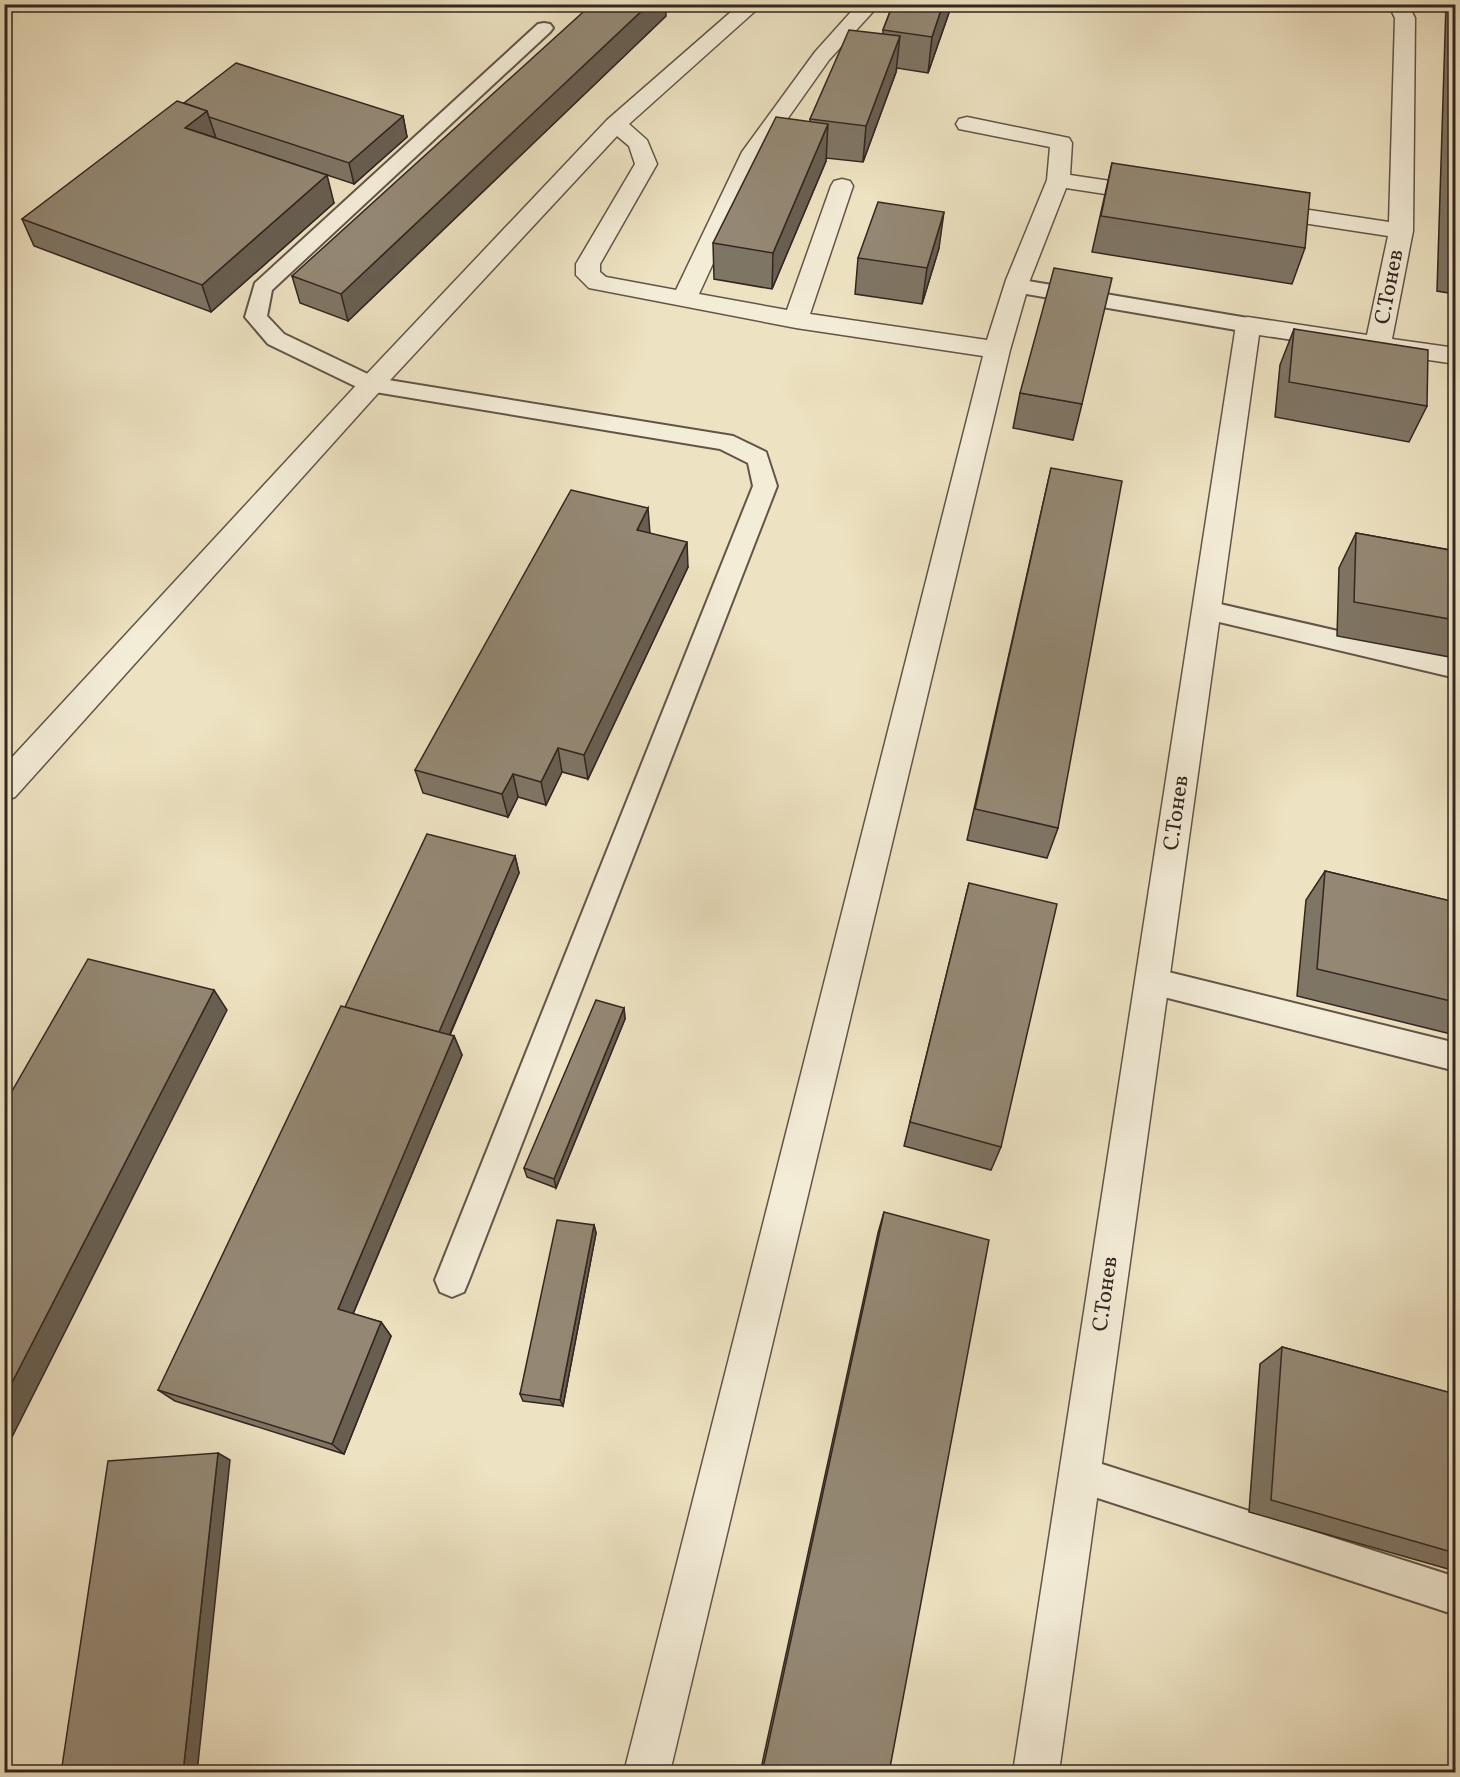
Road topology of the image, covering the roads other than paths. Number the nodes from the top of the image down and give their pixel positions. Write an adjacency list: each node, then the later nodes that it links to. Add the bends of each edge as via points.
1 (753, 4): 6 (street)
2 (870, 4): 13 (street, via 822,56 753,152)
3 (1398, 4): 11 (street, С.Тонев, via 1405,18)
4 (544, 28): 19 (lane, via 262,288 255,317 276,339)
5 (967, 124): 7 (street, via 1061,143)
6 (615, 125): 13 (street, via 634,137 643,149 646,164 588,264 588,275 598,283); 19 (street)
7 (1058, 180): 9 (street); 12 (street)
8 (842, 186): 14 (street)
9 (1176, 197)
10 (1247, 208): 11 (street)
11 (1401, 231): 16 (street, С.Тонев)
12 (1016, 286): 15 (lane); 17 (street)
13 (684, 299): 14 (street)
14 (796, 320): 17 (street)
15 (1248, 325): 16 (street, С.Тонев); 20 (street, С.Тонев)
16 (1378, 345): 18 (street)
17 (997, 350): 28 (street)
18 (1455, 356)
19 (371, 385): 22 (street); 25 (lane, via 726,442 758,458 765,486)
20 (1207, 610): 21 (lane); 23 (street, С.Тонев)
21 (1455, 668)
22 (4, 788)
23 (1152, 981): 24 (lane); 26 (street, С.Тонев)
24 (1455, 1057)
25 (452, 1280)
26 (1080, 1475): 27 (lane); 29 (street, С.Тонев)
27 (1455, 1596)
28 (647, 1773)
29 (1036, 1773)

